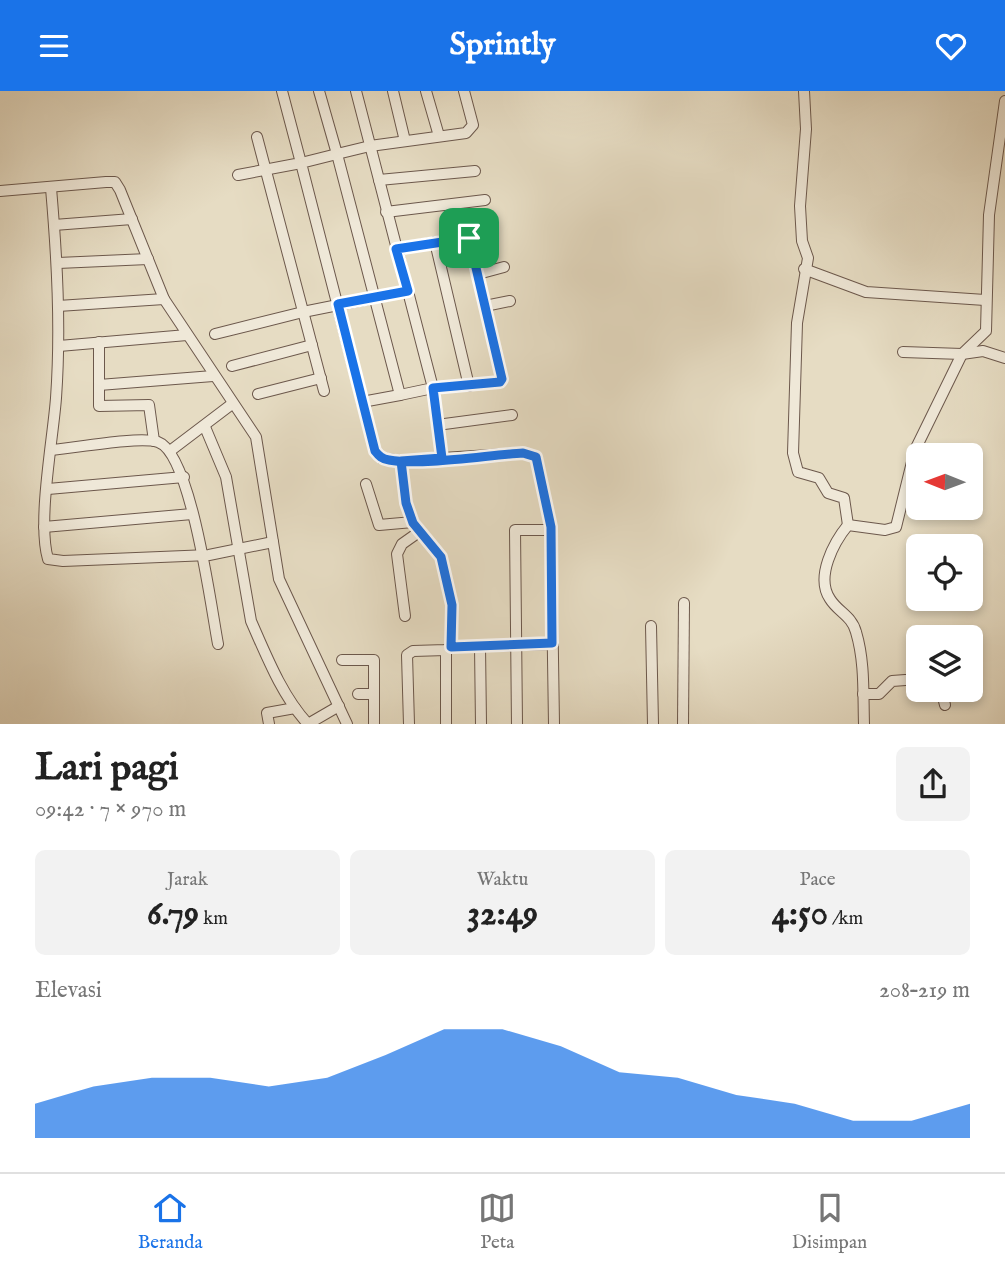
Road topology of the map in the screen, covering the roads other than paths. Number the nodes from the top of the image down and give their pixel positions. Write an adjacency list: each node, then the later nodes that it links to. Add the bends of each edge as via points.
1 (282, 91): 14 (street)
2 (318, 91): 13 (street)
3 (356, 91): 12 (street)
4 (393, 91): 11 (street)
5 (426, 91): 9 (street)
6 (464, 91): 9 (street, via 473,125 466,133)
7 (804, 91): 32 (street, via 800,205 808,258)
8 (1005, 101): 37 (street, via 989,215)
9 (439, 136): 11 (street)
10 (257, 137): 15 (street)
11 (405, 141): 12 (street)
12 (370, 146): 13 (street); 18 (street)
13 (337, 154): 14 (street); 35 (street)
14 (301, 163): 15 (street); 39 (street)
15 (267, 170): 17 (street); 42 (street)
16 (475, 171): 18 (street)
17 (238, 175)
18 (379, 180): 22 (street)
19 (51, 188): 20 (street); 23 (street, via 115,182); 24 (street)
20 (0, 191)
21 (485, 200): 22 (street)
22 (386, 212): 28 (street)
23 (132, 219): 24 (street); 29 (street)
24 (54, 225): 30 (street)
25 (493, 233): 26 (street)
26 (469, 238): 27 (street); 33 (street)
27 (435, 242): 28 (street); 55 (street)
28 (396, 249): 34 (street)
29 (148, 259): 30 (street); 36 (street)
30 (58, 264): 40 (street)
31 (504, 267): 33 (street)
32 (804, 269): 37 (street, via 875,293); 75 (street, via 796,344 793,453 798,472 819,478 828,493 844,498)
33 (478, 274): 41 (street)
34 (408, 291): 35 (street); 56 (street)
35 (374, 298): 39 (street); 59 (street)
36 (164, 299): 40 (street); 44 (street)
37 (985, 300): 49 (street, via 986,331)
38 (510, 301): 41 (street)
39 (338, 304): 42 (street); 60 (street)
40 (58, 306): 47 (street)
41 (485, 306): 55 (street, via 502,379)
42 (303, 311): 43 (street); 46 (street)
43 (215, 334)
44 (187, 335): 45 (street); 52 (street)
45 (99, 342): 47 (street); 54 (street)
46 (312, 345): 51 (street); 53 (street)
47 (58, 346): 66 (street)
48 (903, 352): 49 (street)
49 (962, 354): 50 (street, via 983,351); 75 (street, via 911,461 896,527)
50 (1005, 358)
51 (232, 366)
52 (213, 376): 54 (street); 61 (street)
53 (321, 378): 57 (street); 58 (street)
54 (99, 385): 65 (street, via 99,406 149,405)
55 (469, 386): 56 (street)
56 (433, 388): 59 (street); 63 (street)
57 (324, 391)
58 (258, 394)
59 (400, 395): 60 (street)
60 (362, 402): 69 (street, via 375,451 381,458)
61 (232, 404): 64 (street); 79 (street, via 256,437)
62 (512, 415): 63 (street)
63 (437, 425): 68 (street)
64 (205, 427): 67 (street); 80 (street, via 226,477)
65 (154, 441): 66 (street); 67 (street)
66 (51, 450): 72 (street)
67 (170, 451): 70 (street)
68 (442, 458): 69 (street); 77 (street, via 523,453 536,457)
69 (401, 461): 74 (street)
70 (184, 477): 72 (street); 73 (street)
71 (366, 484): 74 (street, via 379,525)
72 (48, 489): 76 (street)
73 (192, 514): 76 (street); 81 (street)
74 (413, 523): 78 (street)
75 (848, 525): 94 (street, via 832,547 826,589 854,626)
76 (44, 527): 81 (street, via 46,554 52,560)
77 (551, 530): 86 (street); 87 (street, via 515,530)
78 (419, 532): 83 (street, via 402,544 397,554); 89 (street, via 441,557 452,605)
79 (273, 542): 80 (street); 97 (street, via 279,579)
80 (239, 550): 81 (street); 98 (street, via 251,621)
81 (200, 555): 85 (street)
82 (684, 603): 108 (street)
83 (405, 616)
84 (651, 626): 107 (street)
85 (218, 643)
86 (552, 643): 87 (street); 99 (street)
87 (516, 645): 88 (street); 106 (street)
88 (480, 646): 89 (street); 105 (street)
89 (449, 648): 103 (street, via 407,655); 104 (street)
90 (342, 660): 93 (street, via 374,660)
91 (906, 680): 94 (street, via 892,681 879,694)
92 (358, 694): 93 (street)
93 (374, 694): 102 (street)
94 (863, 694): 109 (street)
95 (943, 702): 96 (street)
96 (944, 705)
97 (339, 706): 98 (street, via 308,724); 101 (street)
98 (295, 708): 100 (street, via 267,713)
99 (557, 723)
100 (269, 724)
101 (347, 724)
102 (374, 724)
103 (409, 724)
104 (446, 724)
105 (481, 724)
106 (517, 724)
107 (655, 724)
108 (683, 724)
109 (864, 724)

